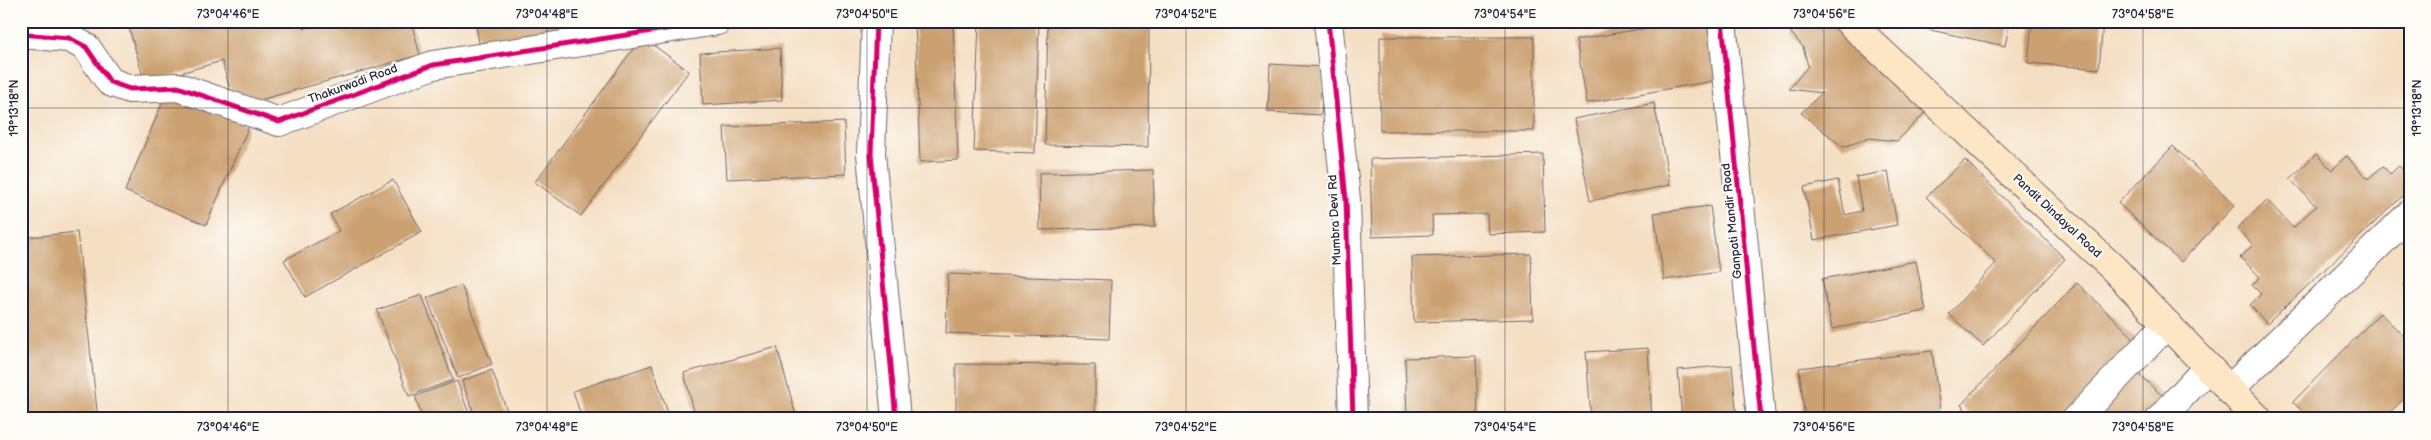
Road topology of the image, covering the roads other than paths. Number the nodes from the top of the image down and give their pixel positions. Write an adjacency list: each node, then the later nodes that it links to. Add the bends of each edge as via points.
1 (716, 21): 6 (street, Thakurwadi Road, via 433,65 279,122 178,87 130,89 110,82 86,47 69,38)
2 (876, 21): 11 (street, via 871,154)
3 (1328, 21): 12 (street, Mumbra Devi Rd, via 1346,200)
4 (1722, 21): 13 (street, Ganpati Mandir Road)
5 (1848, 21): 8 (main road, Pandit Dindayal Road, via 2113,268)
6 (21, 34)
7 (2410, 214): 10 (street)
8 (2167, 324): 9 (main road, Pandit Dindayal Road); 14 (street)
9 (2208, 367): 10 (main road, Pandit Dindayal Road); 15 (street)
10 (2229, 390): 16 (main road, Pandit Dindayal Road)
11 (896, 419)
12 (1353, 419)
13 (1761, 419)
14 (2076, 419)
15 (2160, 419)
16 (2258, 419)

